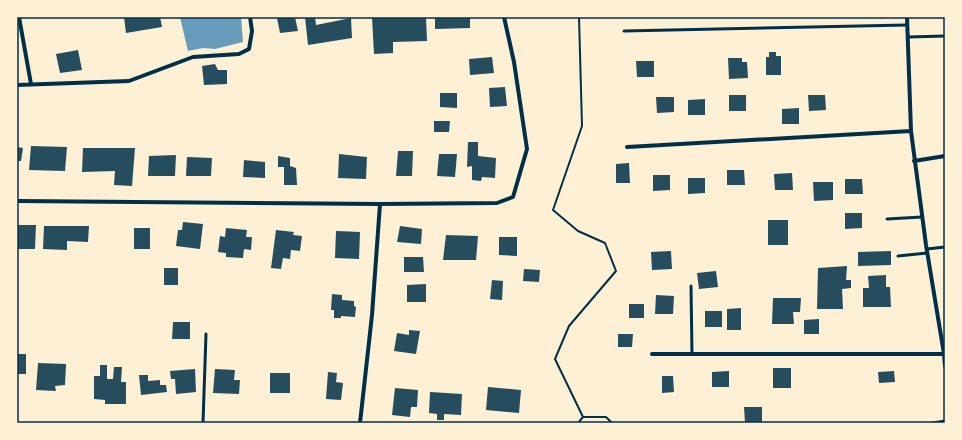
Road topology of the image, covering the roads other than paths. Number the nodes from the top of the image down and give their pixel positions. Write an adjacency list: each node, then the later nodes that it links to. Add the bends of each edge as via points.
1 (19, 17): 9 (street)
2 (250, 17): 9 (street, via 252,31 249,49 239,54 194,57 129,81)
3 (504, 17): 16 (street, via 514,62 526,149 512,197 497,203)
4 (907, 17): 5 (street)
5 (907, 25): 6 (lane); 8 (street)
6 (624, 31)
7 (945, 36): 8 (lane)
8 (908, 37): 11 (street)
9 (31, 84): 10 (street)
10 (17, 85)
11 (911, 131): 12 (street); 14 (street)
12 (627, 146)
13 (945, 156): 14 (street)
14 (914, 160): 17 (street)
15 (17, 201): 16 (street)
16 (380, 204): 30 (street, via 372,316)
17 (922, 217): 18 (lane); 20 (street)
18 (887, 219)
19 (945, 247): 20 (lane)
20 (927, 251): 21 (lane); 26 (street)
21 (898, 256)
22 (691, 286): 25 (lane)
23 (206, 334): 29 (lane)
24 (652, 354): 25 (street)
25 (692, 354): 26 (street)
26 (944, 354): 27 (street)
27 (945, 366)
28 (945, 421): 31 (lane)
29 (203, 423)
30 (360, 423)
31 (934, 423)

